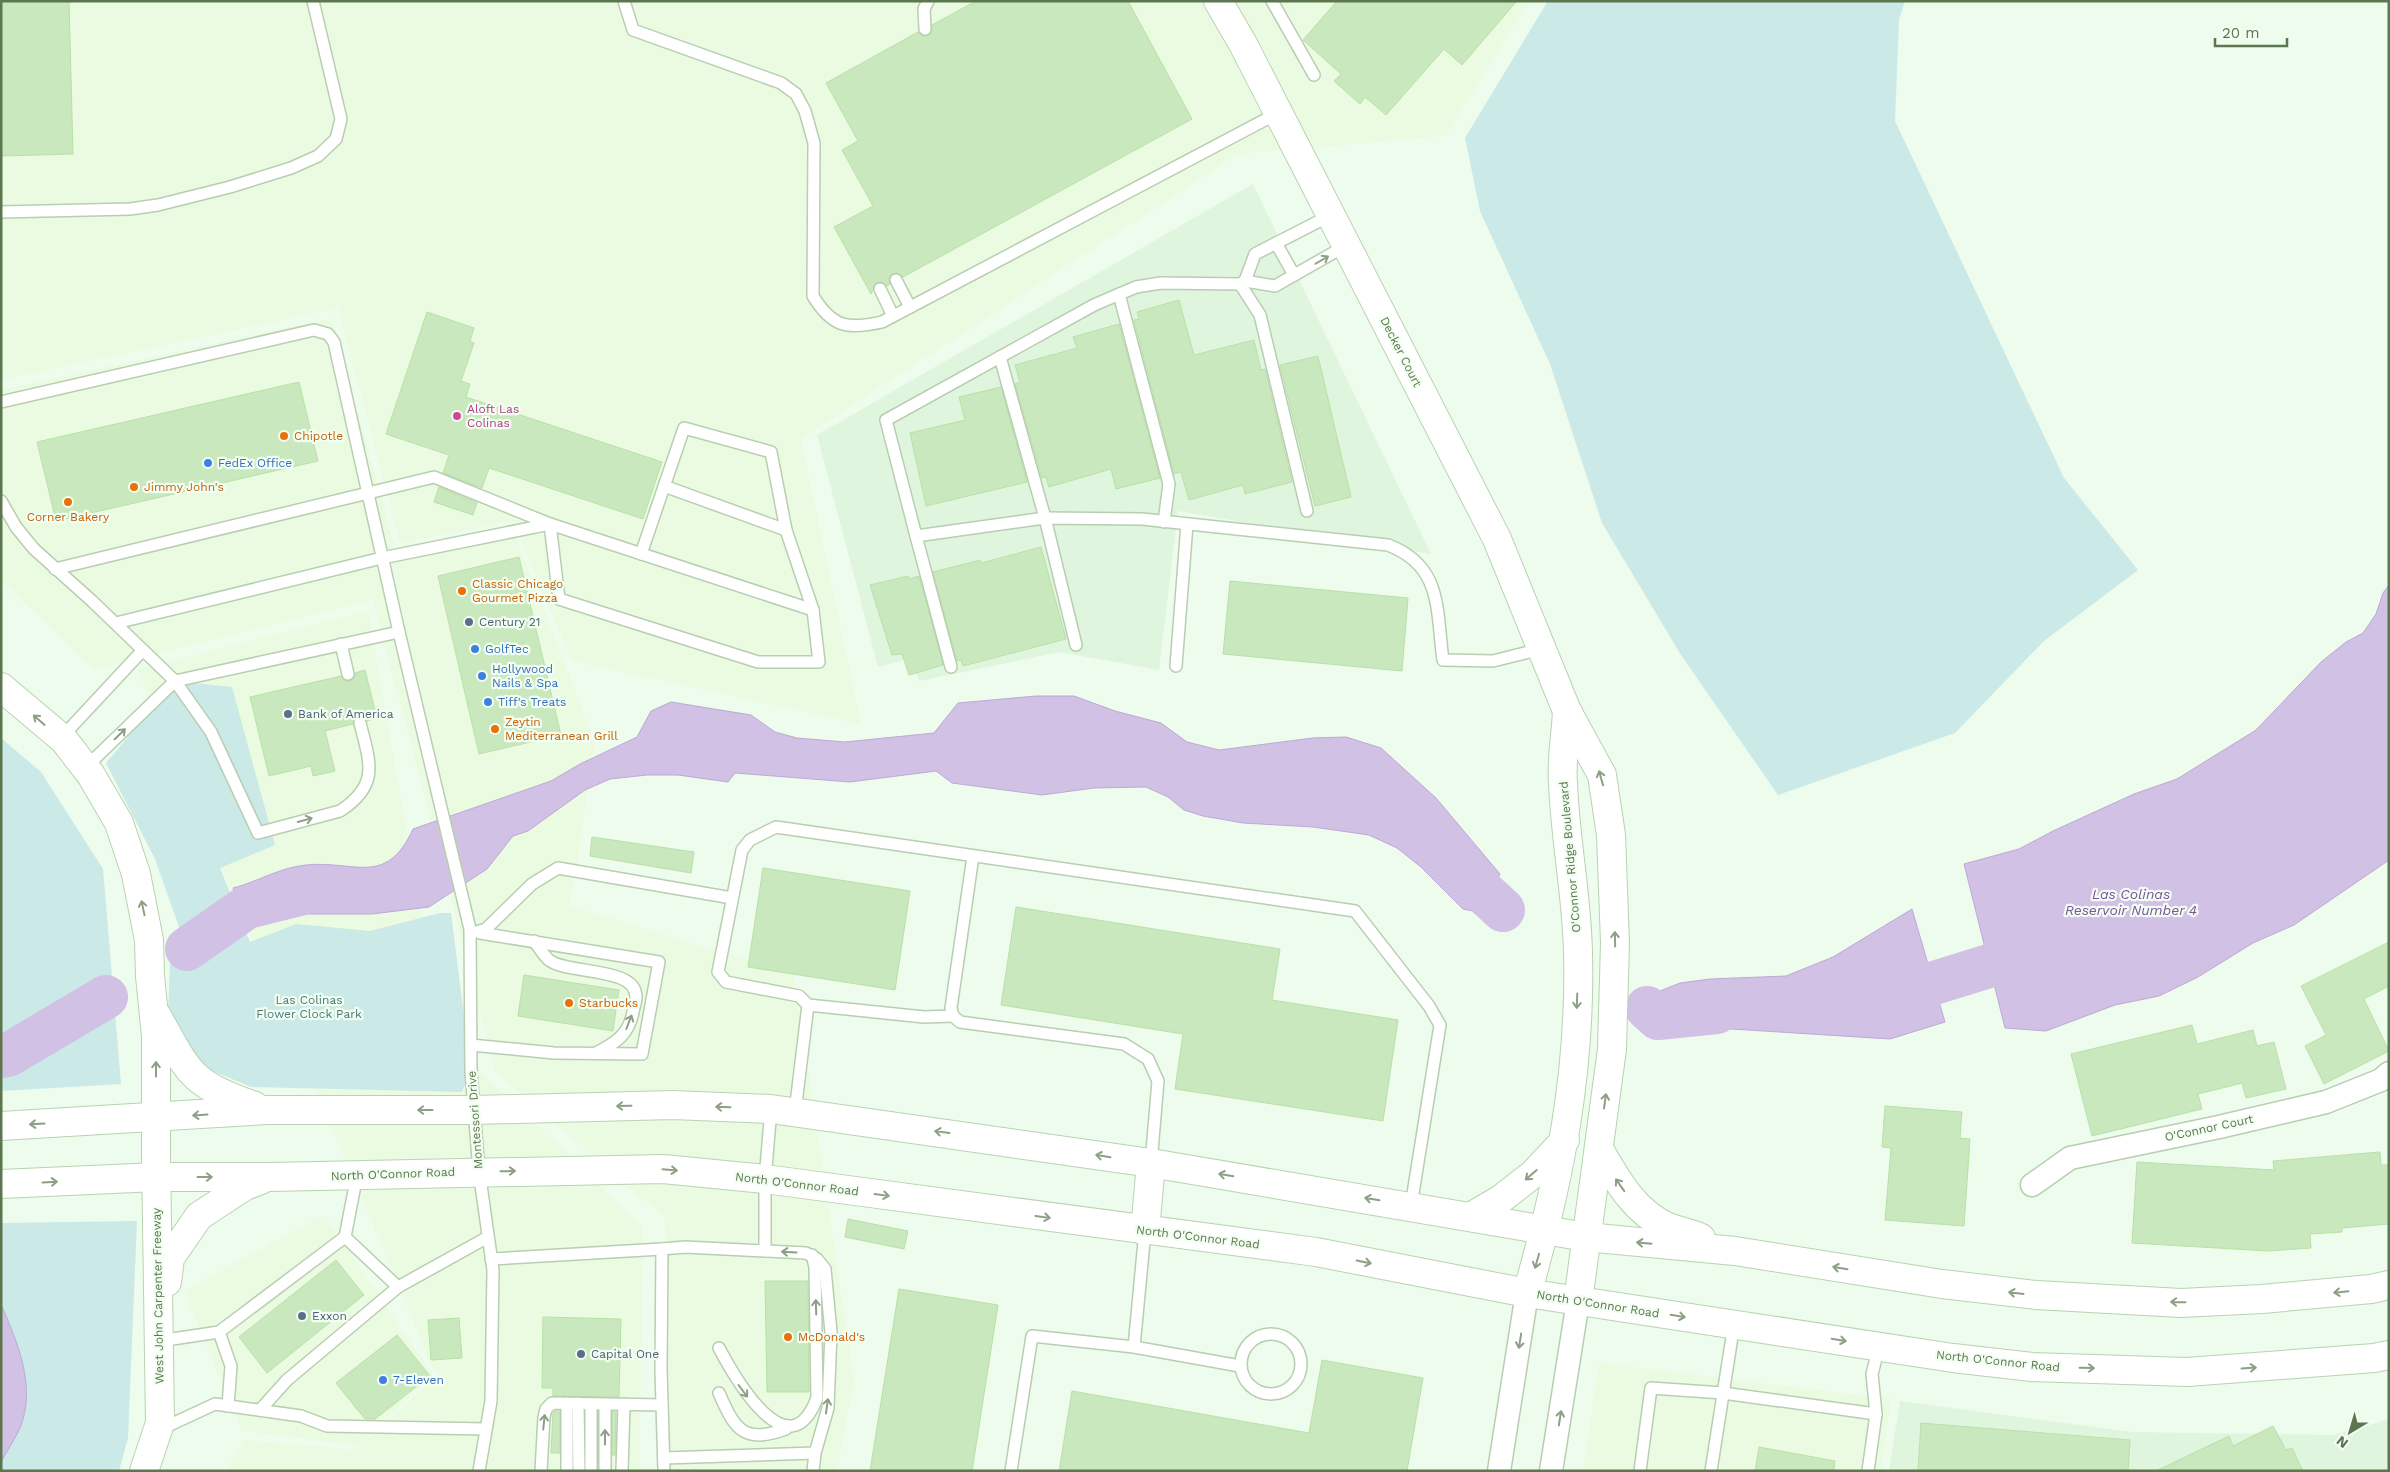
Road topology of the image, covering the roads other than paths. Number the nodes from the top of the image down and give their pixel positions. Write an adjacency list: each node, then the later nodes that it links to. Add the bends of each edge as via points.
1 (313, 1): 9 (lane, via 341,119 336,139 318,156 239,184 158,205 130,209)
2 (624, 1): 19 (lane, via 633,30 781,83 796,94 805,111 814,143 813,296 824,313 840,324 860,327)
3 (928, 1): 6 (lane, via 924,9)
4 (1218, 1): 8 (main road, Decker Court)
5 (1277, 4): 7 (lane)
6 (925, 29)
7 (1314, 75)
8 (1278, 112): 10 (main road, Decker Court); 18 (lane)
9 (1, 212)
10 (1331, 215): 11 (lane); 12 (main road, Decker Court)
11 (1276, 243): 13 (lane); 15 (lane, via 1255,254)
12 (1346, 245): 13 (lane, one-way to 12); 40 (main road, Decker Court, via 1497,539)
13 (1294, 275): 15 (lane, via 1275,286)
14 (896, 280): 18 (lane)
15 (1242, 282): 17 (lane, via 1161,283); 25 (lane, via 1260,315)
16 (880, 290): 19 (lane)
17 (1119, 294): 20 (lane); 27 (lane, via 1169,484)
18 (910, 307): 19 (lane)
19 (893, 316)
20 (1000, 357): 26 (lane); 31 (lane, via 886,420)
21 (1, 402): 23 (lane, Montessori Drive, via 318,330 328,334 334,342)
22 (664, 486): 30 (lane); 30 (lane, via 684,428 771,452); 32 (lane)
23 (369, 493): 28 (lane, via 434,477); 33 (lane, Montessori Drive); 34 (lane)
24 (1, 501): 34 (lane, via 16,527)
25 (1307, 511)
26 (1045, 518): 27 (lane); 31 (lane); 39 (lane)
27 (1164, 522): 29 (lane)
28 (550, 524): 32 (lane); 33 (lane); 35 (lane, via 559,599 758,662 819,662)
29 (1187, 524): 40 (lane, via 1388,545 1415,559 1432,584 1443,660 1492,661); 42 (lane)
30 (786, 530): 35 (lane)
31 (916, 536): 43 (lane)
32 (641, 554): 35 (lane)
33 (382, 558): 36 (lane); 37 (lane, Montessori Drive)
34 (55, 569): 36 (lane)
35 (812, 610)
36 (116, 623): 41 (lane)
37 (399, 632): 38 (lane); 53 (lane, Montessori Drive)
38 (341, 644): 44 (lane); 45 (lane)
39 (1076, 645)
40 (1540, 649): 47 (main road, Decker Court)
41 (144, 650): 45 (lane); 49 (lane)
42 (1176, 666)
43 (951, 667)
44 (348, 674)
45 (175, 681): 48 (lane, one-way to 48, via 211,732 258,833 340,811 362,792 370,776); 50 (lane, one-way to 45)
46 (1, 687): 49 (main road, West John Carpenter Freeway, one-way to 46)
47 (1567, 710): 66 (main road, O'Connor Ridge Boulevard, one-way to 66, via 1562,781 1578,952 1575,1066); 67 (main road, one-way to 47, via 1612,1049 1616,942 1611,835 1602,775)
48 (360, 722)
49 (60, 738): 50 (main road, West John Carpenter Freeway)
50 (85, 768): 56 (main road, West John Carpenter Freeway, one-way to 50, via 149,940 136,874 119,823)
51 (973, 856): 52 (lane, via 776,828 750,840 742,850); 57 (lane, via 950,1008); 76 (lane, via 1355,911 1429,1006 1440,1025)
52 (732, 898): 53 (lane, via 558,868); 55 (lane, via 718,972 726,982 799,996)
53 (473, 928): 54 (lane); 58 (lane, Montessori Drive)
54 (534, 942): 59 (lane, one-way to 54, via 615,1044 631,1023 636,995 632,986 628,980 616,976 562,966 549,960); 59 (lane, via 659,962 642,1054)
55 (808, 1005): 57 (lane, via 924,1017); 63 (lane)
56 (153, 1008): 61 (main road, via 185,1067 196,1080 222,1095); 64 (main road, West John Carpenter Freeway, one-way to 56)
57 (953, 1016): 68 (lane, via 960,1022 1124,1044 1148,1059 1158,1082)
58 (471, 1045): 59 (lane); 62 (lane, Montessori Drive)
59 (595, 1054)
60 (2389, 1073): 75 (street, O'Connor Court, via 2381,1080 2326,1102 2070,1158)
61 (266, 1110): 62 (main road, one-way to 61); 64 (main road, one-way to 64)
62 (474, 1110): 63 (main road, one-way to 62, via 672,1105); 69 (lane, Montessori Drive)
63 (783, 1110): 68 (main road, one-way to 63); 73 (lane)
64 (156, 1118): 65 (main road, one-way to 65); 71 (main road, West John Carpenter Freeway)
65 (1, 1126)
66 (1565, 1140): 77 (main road, one-way to 77, via 1533,1174); 78 (main road, O'Connor Ridge Boulevard)
67 (1599, 1149): 82 (main road); 85 (main road, one-way to 67, via 1668,1227 1647,1215 1618,1183)
68 (1151, 1163): 76 (main road, one-way to 68); 79 (main road)
69 (478, 1171): 70 (main road, North O'Connor Road); 73 (main road, North O'Connor Road, one-way to 73, via 663,1169); 81 (lane, Montessori Drive)
70 (358, 1175): 72 (main road, North O'Connor Road); 80 (lane)
71 (157, 1177): 72 (main road, North O'Connor Road, one-way to 72); 74 (main road, North O'Connor Road, one-way to 71); 94 (main road, West John Carpenter Freeway)
72 (270, 1177): 94 (main road, via 244,1186 222,1200 199,1216 184,1236 170,1258)
73 (765, 1179): 79 (main road, North O'Connor Road, one-way to 79); 84 (lane)
74 (1, 1184)
75 (2032, 1185)
76 (1411, 1206): 77 (main road)
77 (1472, 1216): 78 (main road)
78 (1546, 1228): 82 (main road); 90 (main road, O'Connor Ridge Boulevard, one-way to 90)
79 (1145, 1230): 90 (main road, North O'Connor Road, one-way to 90, via 1316,1252); 96 (lane)
80 (346, 1237): 89 (lane); 93 (lane)
81 (488, 1237): 87 (lane, Montessori Drive); 89 (lane)
82 (1586, 1237): 85 (main road, one-way to 82); 91 (main road)
83 (662, 1248): 84 (lane); 87 (lane); 106 (lane)
84 (765, 1251): 86 (lane, one-way to 84)
85 (1735, 1251): 88 (main road, one-way to 85, via 2262,1299 2180,1302 2046,1296 1933,1283)
86 (812, 1255): 111 (lane, one-way to 86, via 796,1428 805,1422 817,1398 815,1267); 113 (lane, one-way to 86, via 828,1408 831,1332 827,1276 822,1263)
87 (491, 1258): 110 (lane, Montessori Drive, via 491,1401)
88 (2389, 1285)
89 (398, 1287): 108 (lane, via 287,1380)
90 (1527, 1293): 91 (main road, North O'Connor Road); 126 (street, O'Connor Ridge Boulevard, one-way to 126)
91 (1578, 1301): 92 (main road, North O'Connor Road, one-way to 92); 127 (street, one-way to 91)
92 (1734, 1324): 95 (main road, North O'Connor Road, one-way to 95); 101 (lane)
93 (219, 1332): 94 (lane); 107 (lane, via 231,1366)
94 (159, 1341): 112 (main road, West John Carpenter Freeway)
95 (1879, 1346): 98 (main road, North O'Connor Road, one-way to 98, via 2032,1367 2187,1372); 109 (lane, via 1872,1374)
96 (1134, 1347): 99 (lane); 125 (lane, via 1032,1336)
97 (720, 1348): 111 (lane, one-way to 111, via 738,1383 756,1408 770,1421)
98 (2389, 1355)
99 (1240, 1366): 99 (lane, via 1246,1380 1257,1391 1276,1394 1294,1384 1299,1376 1301,1357 1290,1340 1272,1333 1262,1334 1245,1346)
100 (719, 1393): 111 (lane, via 731,1420 744,1433 758,1436)
101 (1724, 1393): 109 (lane); 128 (lane, via 1651,1388); 129 (lane)
102 (572, 1403): 103 (lane); 117 (lane, one-way to 102, via 546,1409 552,1403); 118 (lane); 119 (lane)
103 (591, 1404): 104 (lane); 120 (lane)
104 (605, 1404): 105 (lane); 121 (lane, one-way to 104)
105 (624, 1404): 106 (lane); 122 (lane)
106 (662, 1405): 114 (lane)
107 (228, 1406): 108 (lane); 112 (lane, via 216,1404)
108 (260, 1410): 110 (lane, via 301,1416 326,1426)
109 (1876, 1414): 130 (lane)
110 (486, 1429): 116 (lane, Montessori Drive)
111 (786, 1429)
112 (158, 1431): 115 (main road, West John Carpenter Freeway)
113 (815, 1453): 114 (lane); 124 (lane)
114 (664, 1458): 123 (lane)
115 (144, 1471)
116 (479, 1471)
117 (540, 1471)
118 (567, 1471)
119 (579, 1471)
120 (591, 1471)
121 (605, 1471)
122 (622, 1471)
123 (664, 1471)
124 (813, 1471)
125 (1011, 1471)
126 (1500, 1471)
127 (1551, 1471)
128 (1640, 1471)
129 (1711, 1471)
130 (1868, 1471)

